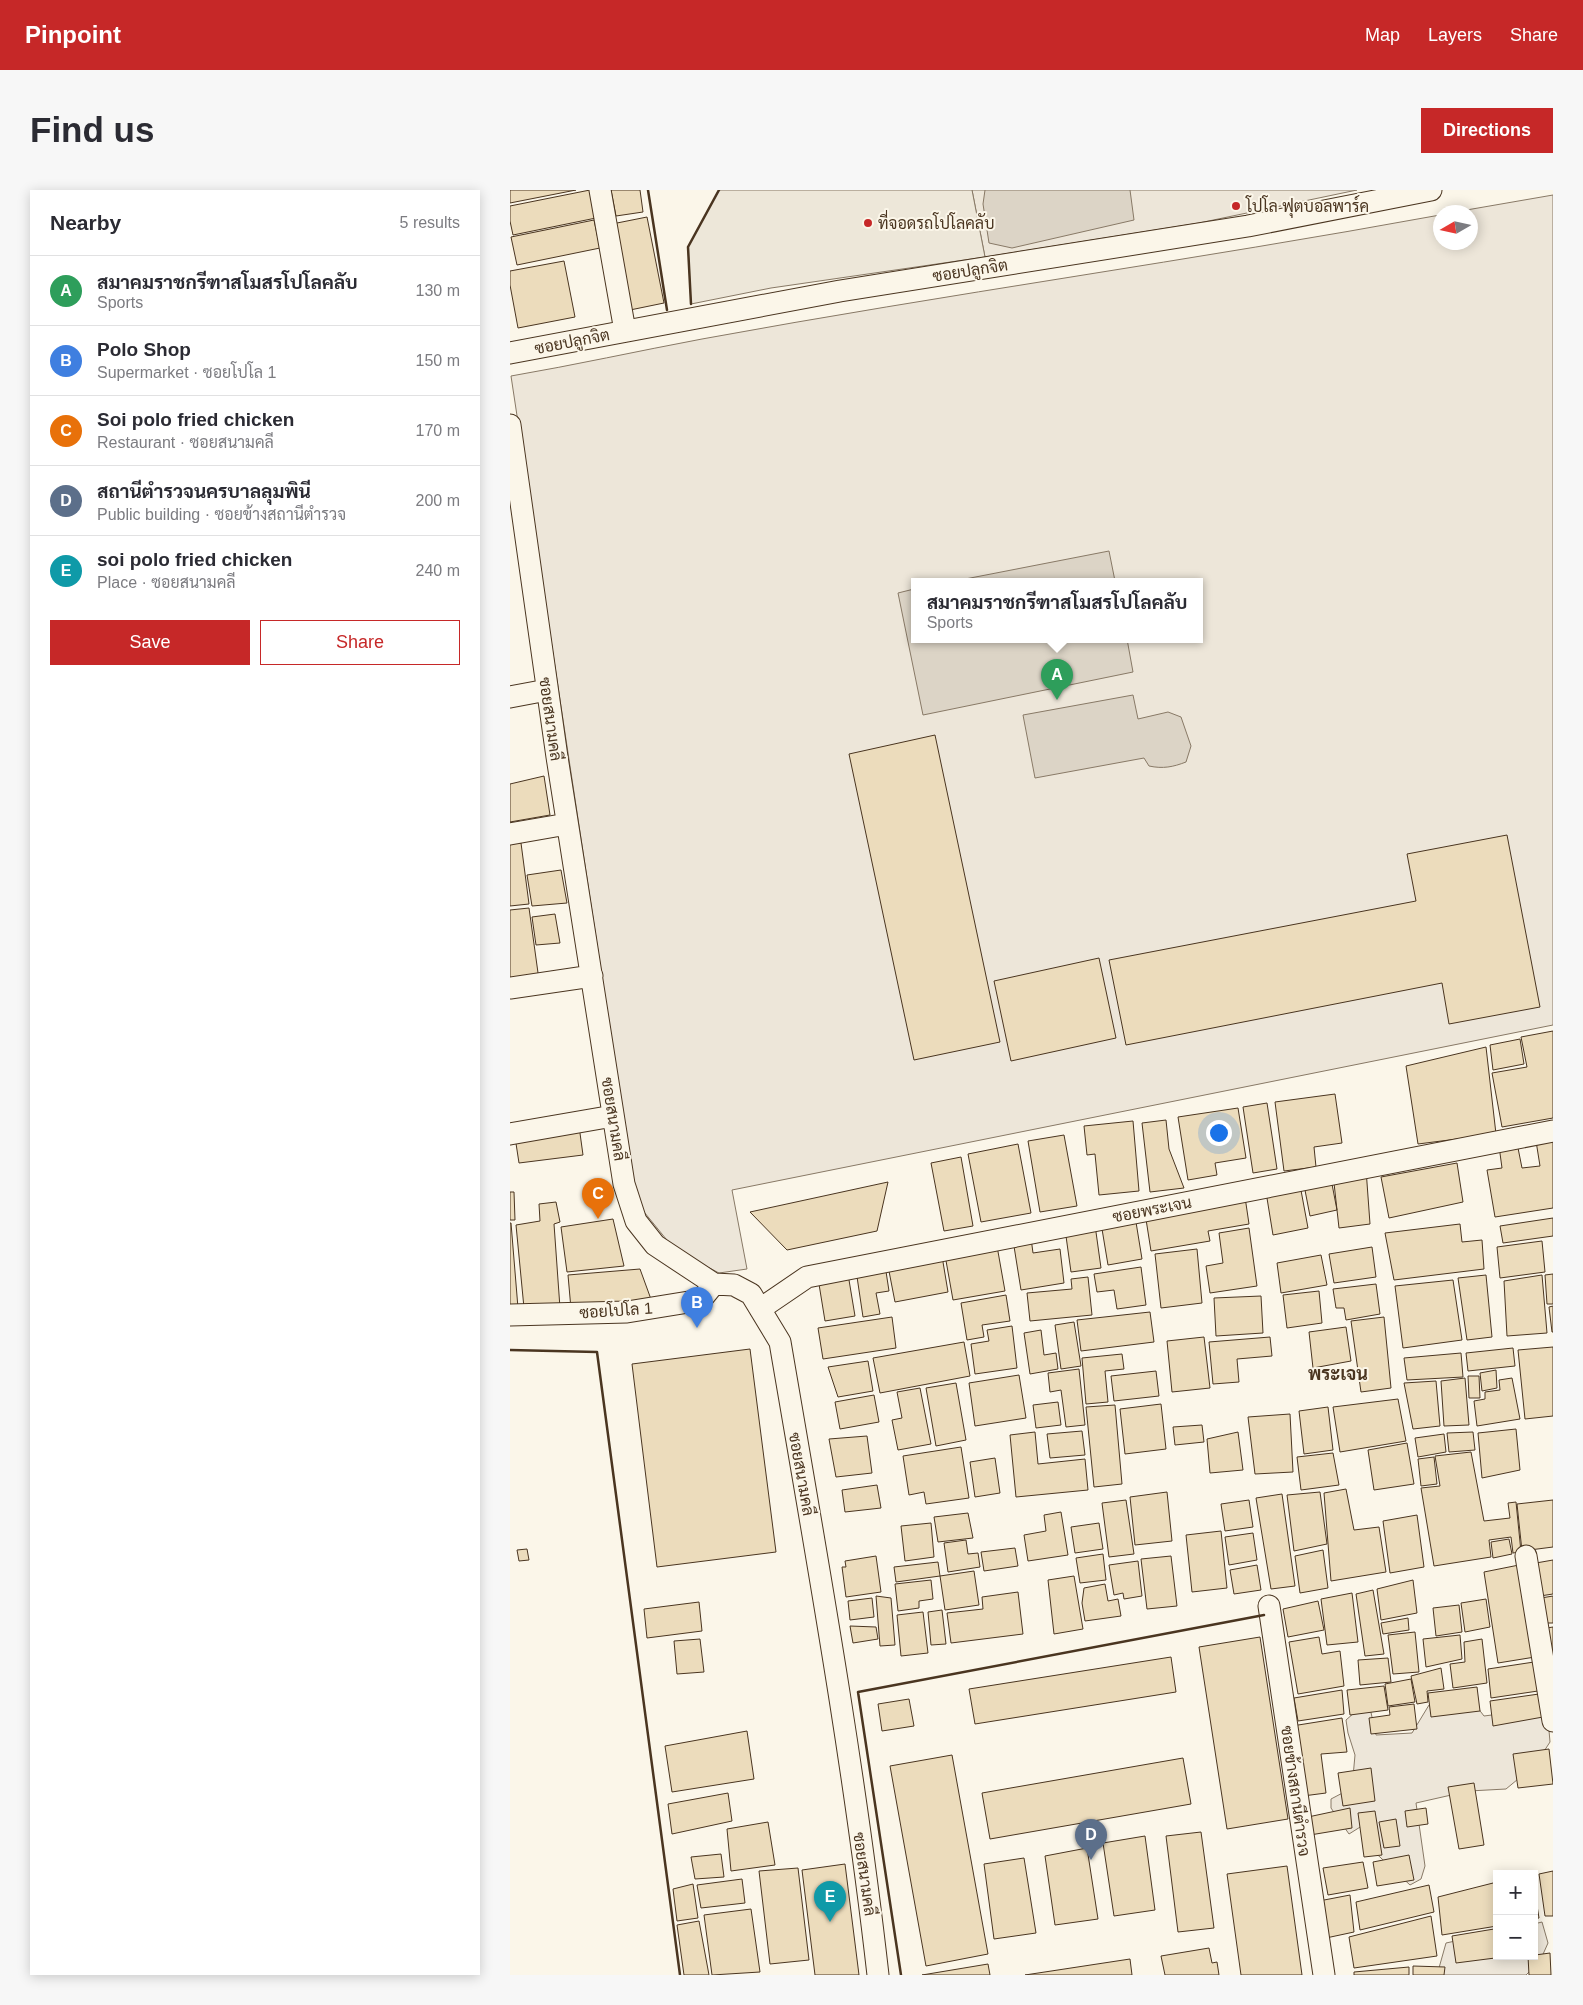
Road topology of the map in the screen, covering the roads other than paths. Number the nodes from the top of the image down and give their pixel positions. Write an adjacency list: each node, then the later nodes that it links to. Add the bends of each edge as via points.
1 (600, 190): 3 (street)
2 (1431, 190): 3 (street, ซอยปลูกจิต, via 1248,226 840,290)
3 (625, 331): 4 (street, ซอยปลูกจิต)
4 (510, 353)
5 (510, 425): 6 (street, ซอยสนามคลี)
6 (547, 690): 7 (street); 8 (street, ซอยสนามคลี)
7 (510, 698)
8 (567, 824): 9 (street); 10 (street, ซอยสนามคลี)
9 (510, 834)
10 (592, 976): 11 (street); 12 (street, ซอยสนามคลี)
11 (510, 988)
12 (613, 1116): 14 (street); 15 (street, ซอยสนามคลี, via 624,1184 636,1221 655,1245)
13 (1553, 1131): 16 (street, ซอยพระเจน, via 807,1277)
14 (510, 1134)
15 (714, 1284): 16 (street, ซอยสนามคลี, via 734,1285 751,1294); 17 (street, ซอยโปโล 1, via 702,1300 627,1312)
16 (760, 1309): 21 (street, ซอยสนามคลี, via 780,1342 838,1688 869,1890)
17 (510, 1315)
18 (1526, 1556): 20 (street)
19 (1269, 1606): 22 (street, ซอยข้างสถานีตำรวจ)
20 (1553, 1720)
21 (878, 1975)
22 (1324, 1975)

